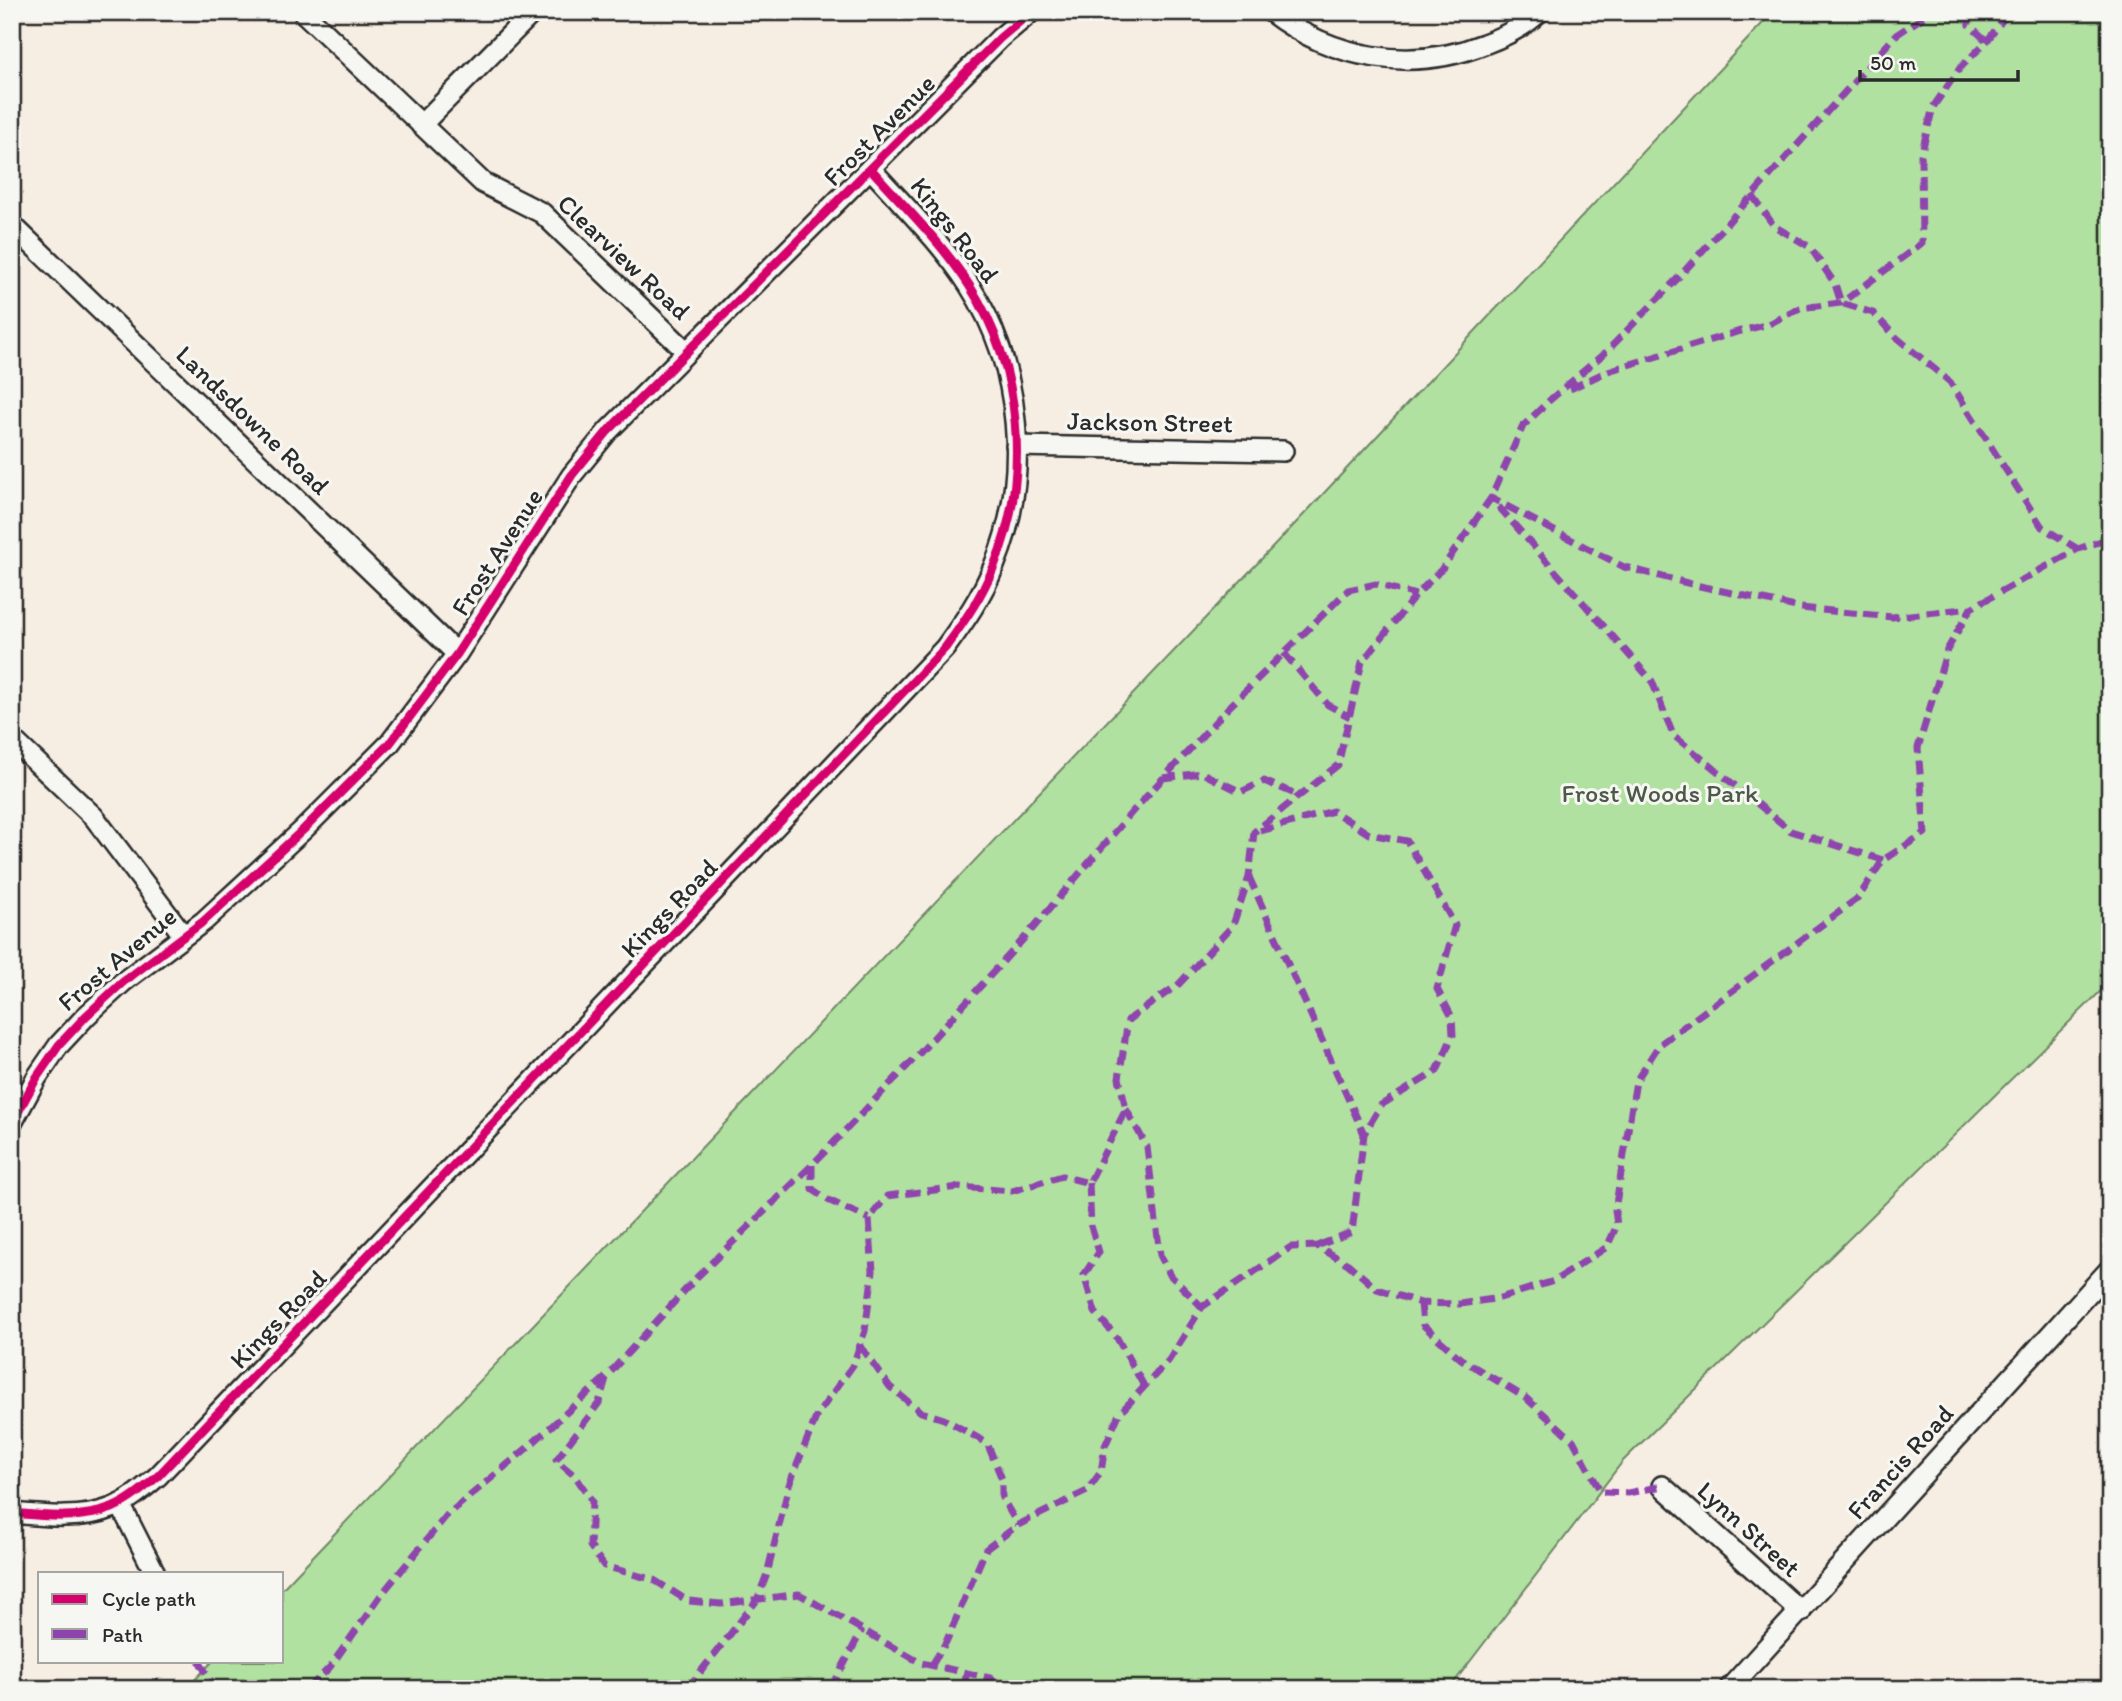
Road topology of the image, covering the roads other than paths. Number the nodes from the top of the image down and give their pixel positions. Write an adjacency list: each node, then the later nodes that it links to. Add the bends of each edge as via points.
1 (303, 12): 6 (street, Clearview Road)
2 (533, 12): 6 (street)
3 (1031, 12): 7 (street, Frost Avenue)
4 (1272, 12): 5 (street, via 1303,33 1344,51 1411,60 1477,47)
5 (1539, 12)
6 (421, 125): 9 (street, Clearview Road, via 483,183 542,213)
7 (870, 167): 9 (street, Frost Avenue); 10 (street, Kings Road, via 944,251 985,314 1007,374)
8 (12, 225): 12 (street, Landsdowne Road)
9 (687, 352): 12 (street, Frost Avenue, via 608,430 572,475)
10 (1016, 446): 11 (street, Jackson Street); 18 (street, Kings Road, via 1012,503 995,565 945,648 158,1476)
11 (1283, 451)
12 (457, 653): 14 (street, Frost Avenue, via 390,743 304,829)
13 (12, 739): 14 (street, via 94,817)
14 (184, 936): 15 (street, Frost Avenue, via 86,1016 37,1077)
15 (12, 1122)
16 (2110, 1269): 21 (street, Francis Road)
17 (1662, 1486): 21 (street, Lynn Street)
18 (120, 1504): 19 (street, Kings Road, via 89,1514); 20 (street)
19 (12, 1513)
20 (154, 1572)
21 (1801, 1612): 22 (street, Francis Road)
22 (1729, 1689)

